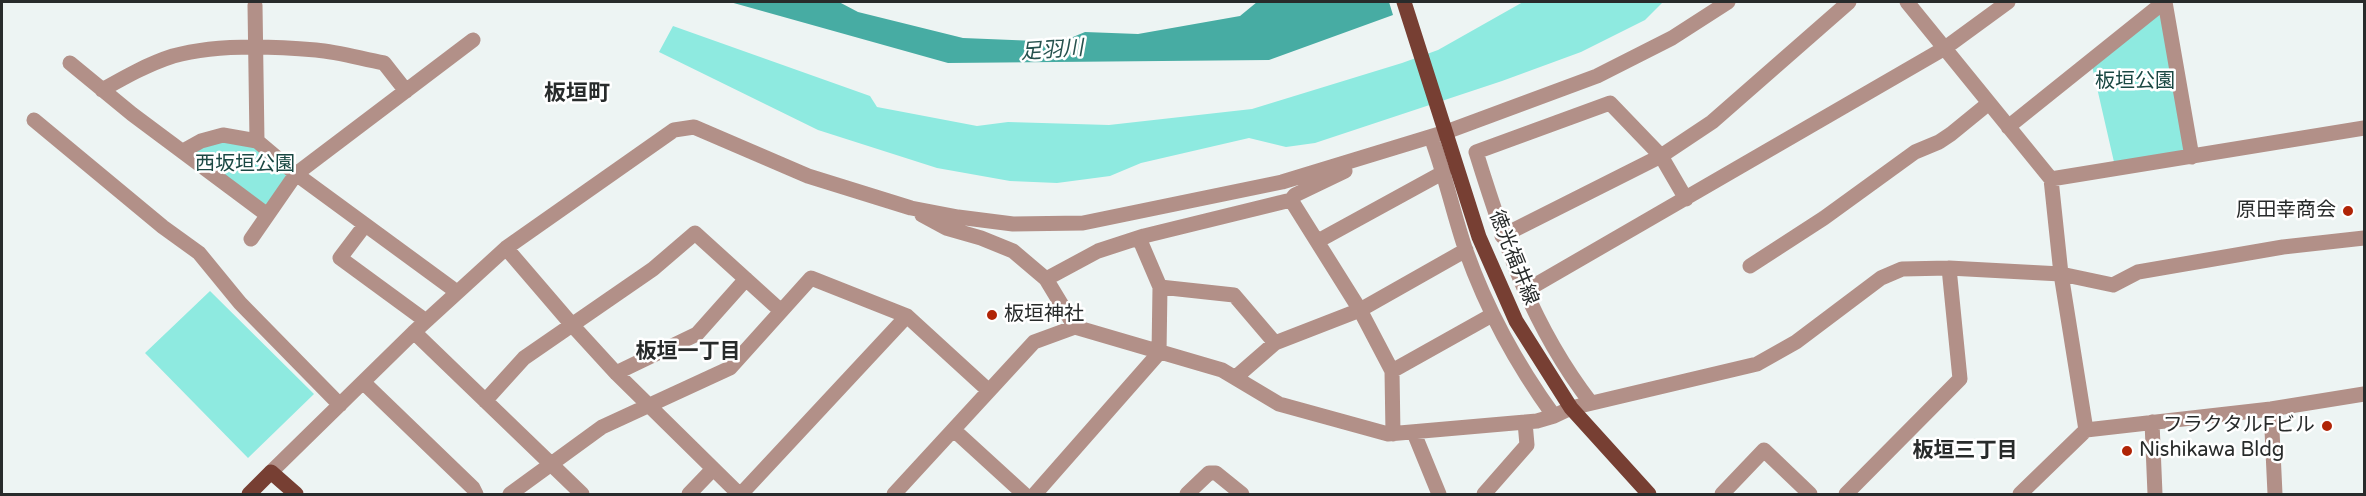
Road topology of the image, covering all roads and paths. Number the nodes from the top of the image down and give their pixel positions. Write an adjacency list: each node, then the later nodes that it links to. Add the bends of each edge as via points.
1 (1404, 2): 18 (main road, 徳光福井線)
2 (1728, 2): 18 (street, via 1672,38 1597,76)
3 (1849, 2): 22 (street, via 1712,122)
4 (1907, 2): 10 (street)
5 (2008, 2): 10 (street)
6 (2164, 2): 16 (street); 23 (street)
7 (255, 5): 9 (street)
8 (473, 40): 13 (street)
9 (257, 48): 12 (street, via 206,49 173,56); 13 (street, via 318,50 384,63); 20 (street)
10 (1945, 48): 14 (street); 28 (street)
11 (70, 63): 12 (street)
12 (102, 90): 21 (street)
13 (406, 91): 26 (street)
14 (1989, 103): 16 (street); 40 (street, via 1951,134 1914,152)
15 (33, 120): 66 (street, via 199,253 240,303)
16 (2008, 127): 27 (street)
17 (2364, 128): 23 (street)
18 (1447, 135): 19 (street); 68 (main road, 徳光福井線, via 1479,237 1516,321)
19 (1431, 137): 24 (street); 25 (street)
20 (257, 141): 21 (street, via 223,135); 26 (street)
21 (183, 151): 31 (street)
22 (1661, 156): 28 (street); 33 (street); 33 (street, via 1610,103 1476,152)
23 (2192, 157): 27 (street)
24 (1357, 159): 29 (street, via 1345,171); 30 (street, via 1282,182 1083,222 1013,224)
25 (1444, 172): 37 (street); 39 (street)
26 (296, 174): 31 (street); 32 (street)
27 (2051, 179): 42 (street)
28 (1686, 199): 46 (street)
29 (1291, 200): 34 (street); 37 (street)
30 (911, 208): 38 (street, via 808,176 694,127 674,130); 44 (street, via 946,228 1013,251)
31 (266, 214): 36 (street)
32 (365, 225): 47 (street); 52 (street, via 340,258)
33 (1502, 236): 46 (street)
34 (1139, 238): 44 (street, via 1098,251); 45 (street)
35 (2364, 238): 42 (street, via 2283,247 2138,272 2113,285)
36 (251, 239)
37 (1318, 241): 48 (street)
38 (506, 248): 47 (street); 53 (street)
39 (1466, 250): 48 (street); 50 (street)
40 (1750, 266)
41 (1949, 268): 42 (street); 65 (street, via 1902,269 1881,278 1796,342 1757,364); 97 (street, via 1960,379)
42 (2061, 274): 74 (street)
43 (746, 279): 49 (street); 53 (street, via 695,233 652,270); 59 (street, via 697,334)
44 (1046, 279): 54 (street)
45 (1160, 286): 56 (street, via 1234,295); 57 (street)
46 (1525, 291): 65 (street, via 1550,344)
47 (457, 292): 52 (street)
48 (1360, 310): 56 (street); 58 (street)
49 (781, 311): 51 (street, via 811,278); 67 (street, via 730,368)
50 (1492, 315): 58 (street); 70 (street)
51 (907, 316): 62 (street); 86 (street)
52 (426, 321): 55 (street)
53 (573, 326): 59 (street); 64 (street, via 524,358)
54 (1075, 327): 57 (street); 62 (street, via 1034,342)
55 (414, 332): 61 (street); 64 (street)
56 (1275, 343): 60 (street)
57 (1159, 353): 60 (street); 89 (street)
58 (1392, 371): 76 (street)
59 (616, 373): 67 (street)
60 (1236, 377): 76 (street, via 1279,404)
61 (363, 382): 66 (street); 82 (street)
62 (989, 391): 73 (street)
63 (2364, 394): 69 (street)
64 (485, 400): 77 (street)
65 (1592, 403): 68 (street)
66 (340, 405): 79 (street)
67 (649, 407): 77 (street, via 602,427); 78 (street)
68 (1571, 408): 70 (street); 94 (main road, 徳光福井線)
69 (2271, 409): 72 (street); 100 (street)
70 (1554, 416): 71 (street)
71 (1525, 422): 75 (street); 93 (street, via 1527,445)
72 (2152, 422): 74 (street); 99 (street)
73 (955, 430): 87 (street); 88 (street)
74 (2086, 430): 98 (street)
75 (1414, 433): 76 (street); 92 (street)
76 (1393, 434)
77 (551, 464): 83 (street); 84 (street)
78 (713, 469): 85 (street); 86 (street)
79 (271, 471): 80 (main road); 81 (main road)
80 (249, 495)
81 (297, 495)
82 (476, 495)
83 (510, 495)
84 (582, 495)
85 (689, 495)
86 (740, 495)
87 (894, 495)
88 (1024, 495)
89 (1035, 495)
90 (1187, 495): 91 (street, via 1209,473 1216,473)
91 (1242, 495)
92 (1439, 495)
93 (1484, 495)
94 (1649, 495)
95 (1722, 495): 96 (street, via 1764,450)
96 (1810, 495)
97 (1846, 495)
98 (2020, 495)
99 (2154, 495)
100 (2275, 495)

